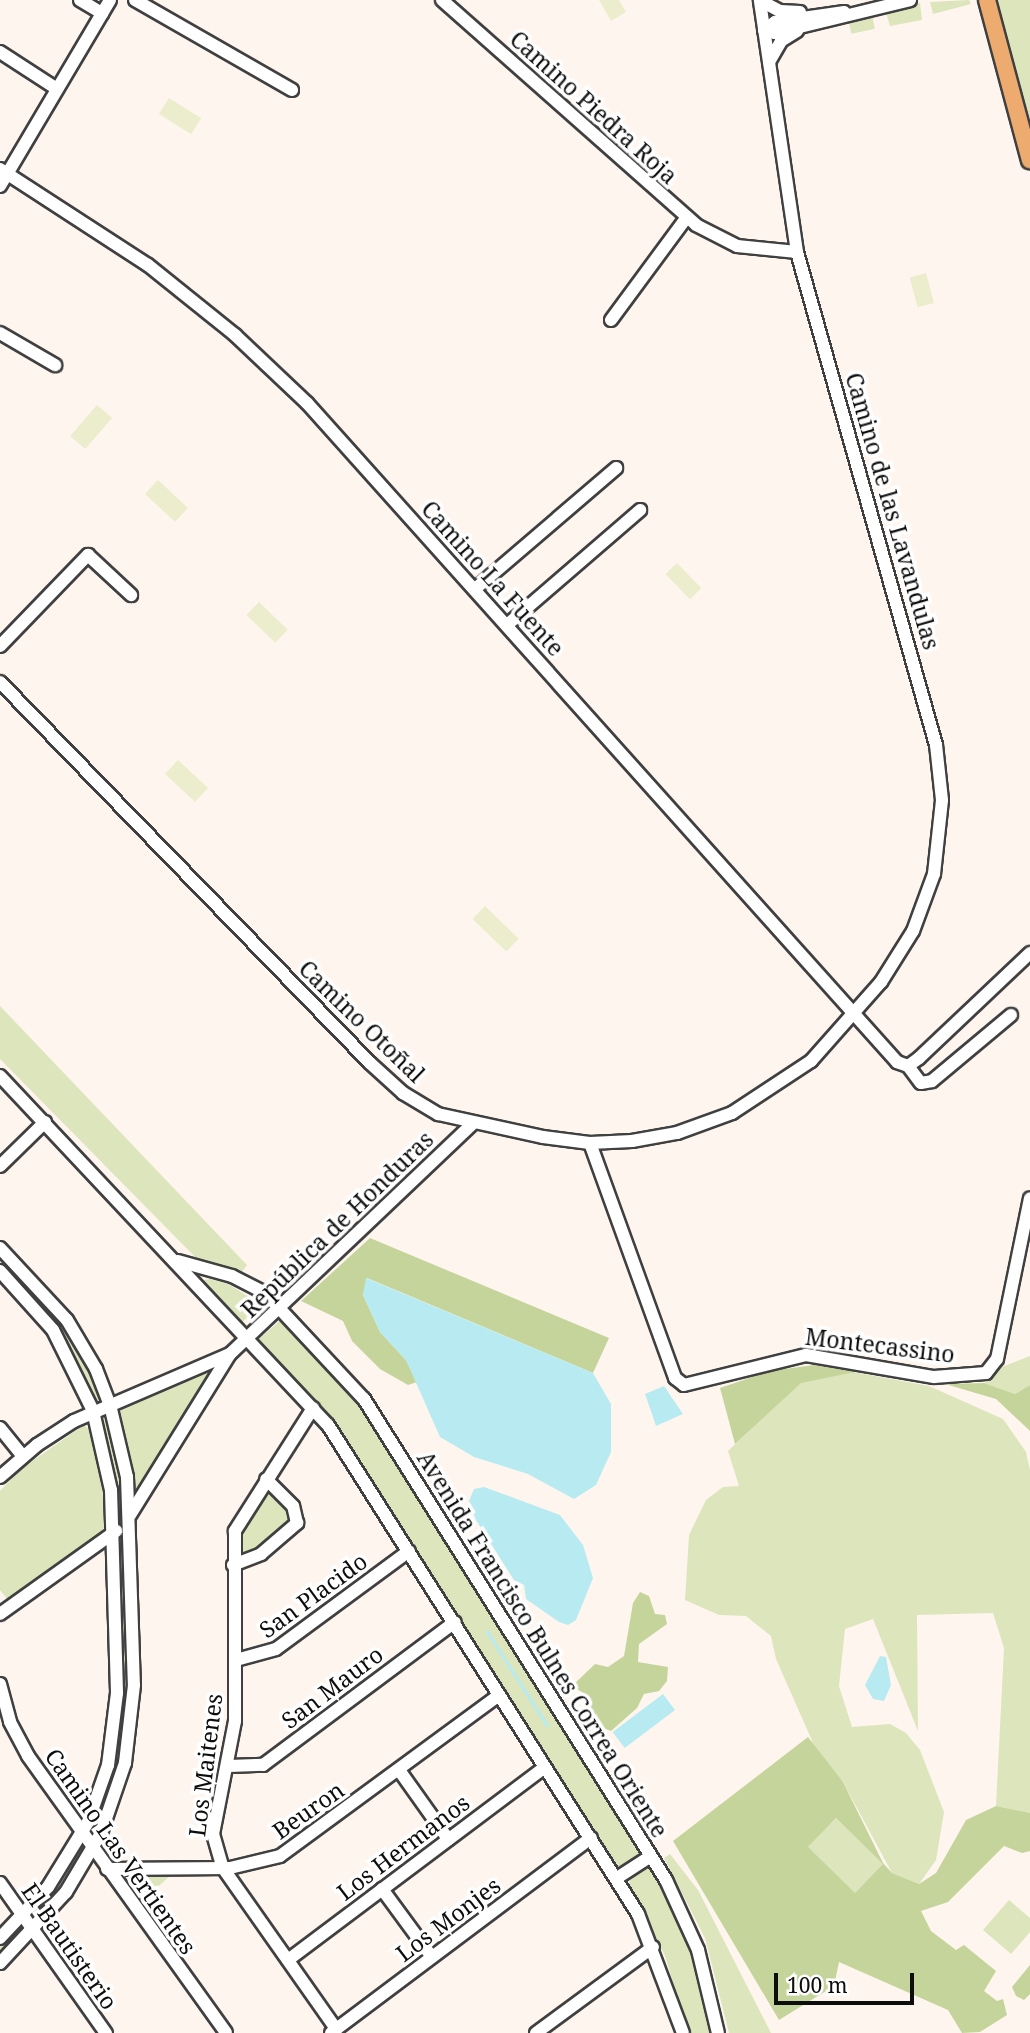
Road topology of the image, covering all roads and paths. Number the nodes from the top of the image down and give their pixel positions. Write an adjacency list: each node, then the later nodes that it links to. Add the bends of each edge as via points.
1 (80, 0): 9 (street)
2 (110, 0): 9 (street)
3 (135, 0): 16 (street)
4 (442, 0): 20 (street, Camino Piedra Roja)
5 (910, 0): 8 (street)
6 (987, 0): 17 (main road)
7 (761, 1): 10 (street, via 780,11); 12 (street, Camino de las Lavandulas)
8 (859, 12): 10 (street); 11 (street)
9 (102, 13): 15 (street)
10 (823, 13): 12 (street, via 772,23)
11 (810, 25): 12 (street, via 775,33); 14 (street, via 781,41)
12 (764, 30): 14 (street, Camino de las Lavandulas)
13 (0, 52): 15 (street)
14 (769, 62): 21 (street, Camino de las Lavandulas)
15 (57, 89): 18 (street)
16 (292, 90)
17 (1030, 160)
18 (4, 171): 19 (street); 27 (street, Camino La Fuente, via 117,242 235,335 332,429)
19 (0, 186)
20 (687, 217): 21 (street, Camino Piedra Roja, via 705,232 737,246); 22 (street)
21 (797, 252): 33 (street, Camino de las Lavandulas, via 902,618 936,745 941,782 938,856 921,912 893,966)
22 (611, 320)
23 (0, 333): 24 (street)
24 (55, 365)
25 (616, 468): 27 (street)
26 (640, 510): 29 (street)
27 (475, 589): 29 (street, Camino La Fuente)
28 (131, 595): 30 (street, via 88,555)
29 (508, 625): 33 (street, Camino La Fuente)
30 (0, 646)
31 (0, 682): 38 (street, Camino Otoñal, via 392,1084 426,1108)
32 (1030, 953): 35 (street)
33 (853, 1015): 35 (street, Camino La Fuente, via 890,1056); 39 (street, Camino Otoñal, via 803,1067 732,1113 665,1135)
34 (1011, 1015): 35 (street, Camino La Fuente, via 932,1082 921,1083)
35 (908, 1066)
36 (0, 1076): 37 (street)
37 (46, 1122): 40 (street); 43 (street)
38 (472, 1124): 39 (street, Camino Otoñal); 45 (street, República de Honduras)
39 (590, 1143): 41 (street, Montecassino, via 674,1378 684,1385 806,1355 934,1377 986,1373 997,1359)
40 (0, 1166)
41 (1030, 1198)
42 (0, 1248): 46 (street)
43 (174, 1260): 45 (street, Avenida Francisco Bulnes Correa Oriente, via 243,1280); 48 (street)
44 (0, 1271): 47 (street)
45 (280, 1306): 48 (street, República de Honduras); 75 (street, Avenida Francisco Bulnes Correa Oriente, via 364,1399)
46 (67, 1320): 47 (street); 50 (street)
47 (53, 1330): 52 (street)
48 (247, 1339): 49 (street, República de Honduras); 51 (street)
49 (230, 1354): 50 (street, República de Honduras); 57 (street, República de Honduras)
50 (110, 1405): 52 (street, República de Honduras); 57 (street, via 121,1441)
51 (313, 1408): 56 (street, Los Maitenes); 59 (street)
52 (93, 1411): 54 (street, República de Honduras); 58 (street, via 110,1490)
53 (0, 1428): 54 (street)
54 (23, 1456): 55 (street, República de Honduras)
55 (0, 1477)
56 (266, 1479): 60 (street, Los Maitenes, via 235,1531); 60 (street, via 293,1506 297,1523 261,1555)
57 (130, 1514): 58 (street, República de Honduras); 65 (street)
58 (113, 1534): 61 (street, República de Honduras, via 44,1578); 64 (street)
59 (409, 1551): 62 (street); 63 (street, San Placido, via 270,1653)
60 (233, 1565): 63 (street, Los Maitenes)
61 (0, 1614)
62 (455, 1622): 67 (street); 68 (street, San Mauro, via 263,1765)
63 (236, 1660): 68 (street, Los Maitenes)
64 (117, 1672): 65 (street); 71 (street, via 108,1765)
65 (134, 1672): 74 (street, via 125,1763)
66 (0, 1684): 71 (street, Camino Las Vertientes, via 21,1745)
67 (499, 1695): 69 (street); 70 (street, Beuron)
68 (229, 1766): 76 (street, Los Maitenes, via 213,1834)
69 (545, 1767): 72 (street); 73 (street, Los Hermanos)
70 (399, 1770): 73 (street); 76 (street, Beuron, via 289,1851 259,1863)
71 (82, 1833): 74 (street, Camino Las Vertientes); 81 (street, via 56,1877)
72 (591, 1838): 78 (street); 85 (street, Los Monjes)
73 (449, 1839): 80 (street, Los Hermanos)
74 (93, 1849): 77 (street, Camino Las Vertientes); 82 (street, via 66,1892)
75 (651, 1856): 78 (street); 93 (street, Avenida Francisco Bulnes Correa Oriente, via 698,1950)
76 (223, 1868): 77 (street, Beuron); 86 (street, Los Maitenes)
77 (107, 1869): 90 (street, Camino Las Vertientes)
78 (617, 1878): 84 (street)
79 (0, 1883): 81 (street, El Bautisterio)
80 (382, 1889): 85 (street); 86 (street, Los Hermanos)
81 (23, 1915): 82 (street, El Bautisterio); 83 (street)
82 (33, 1929): 87 (street); 89 (street, El Bautisterio)
83 (0, 1938)
84 (653, 1947): 91 (street); 92 (street)
85 (432, 1957): 88 (street, Los Monjes)
86 (288, 1960): 88 (street, Los Maitenes)
87 (0, 1963)
88 (334, 2031)
89 (106, 2033)
90 (226, 2033)
91 (536, 2033)
92 (683, 2033)
93 (718, 2033)

